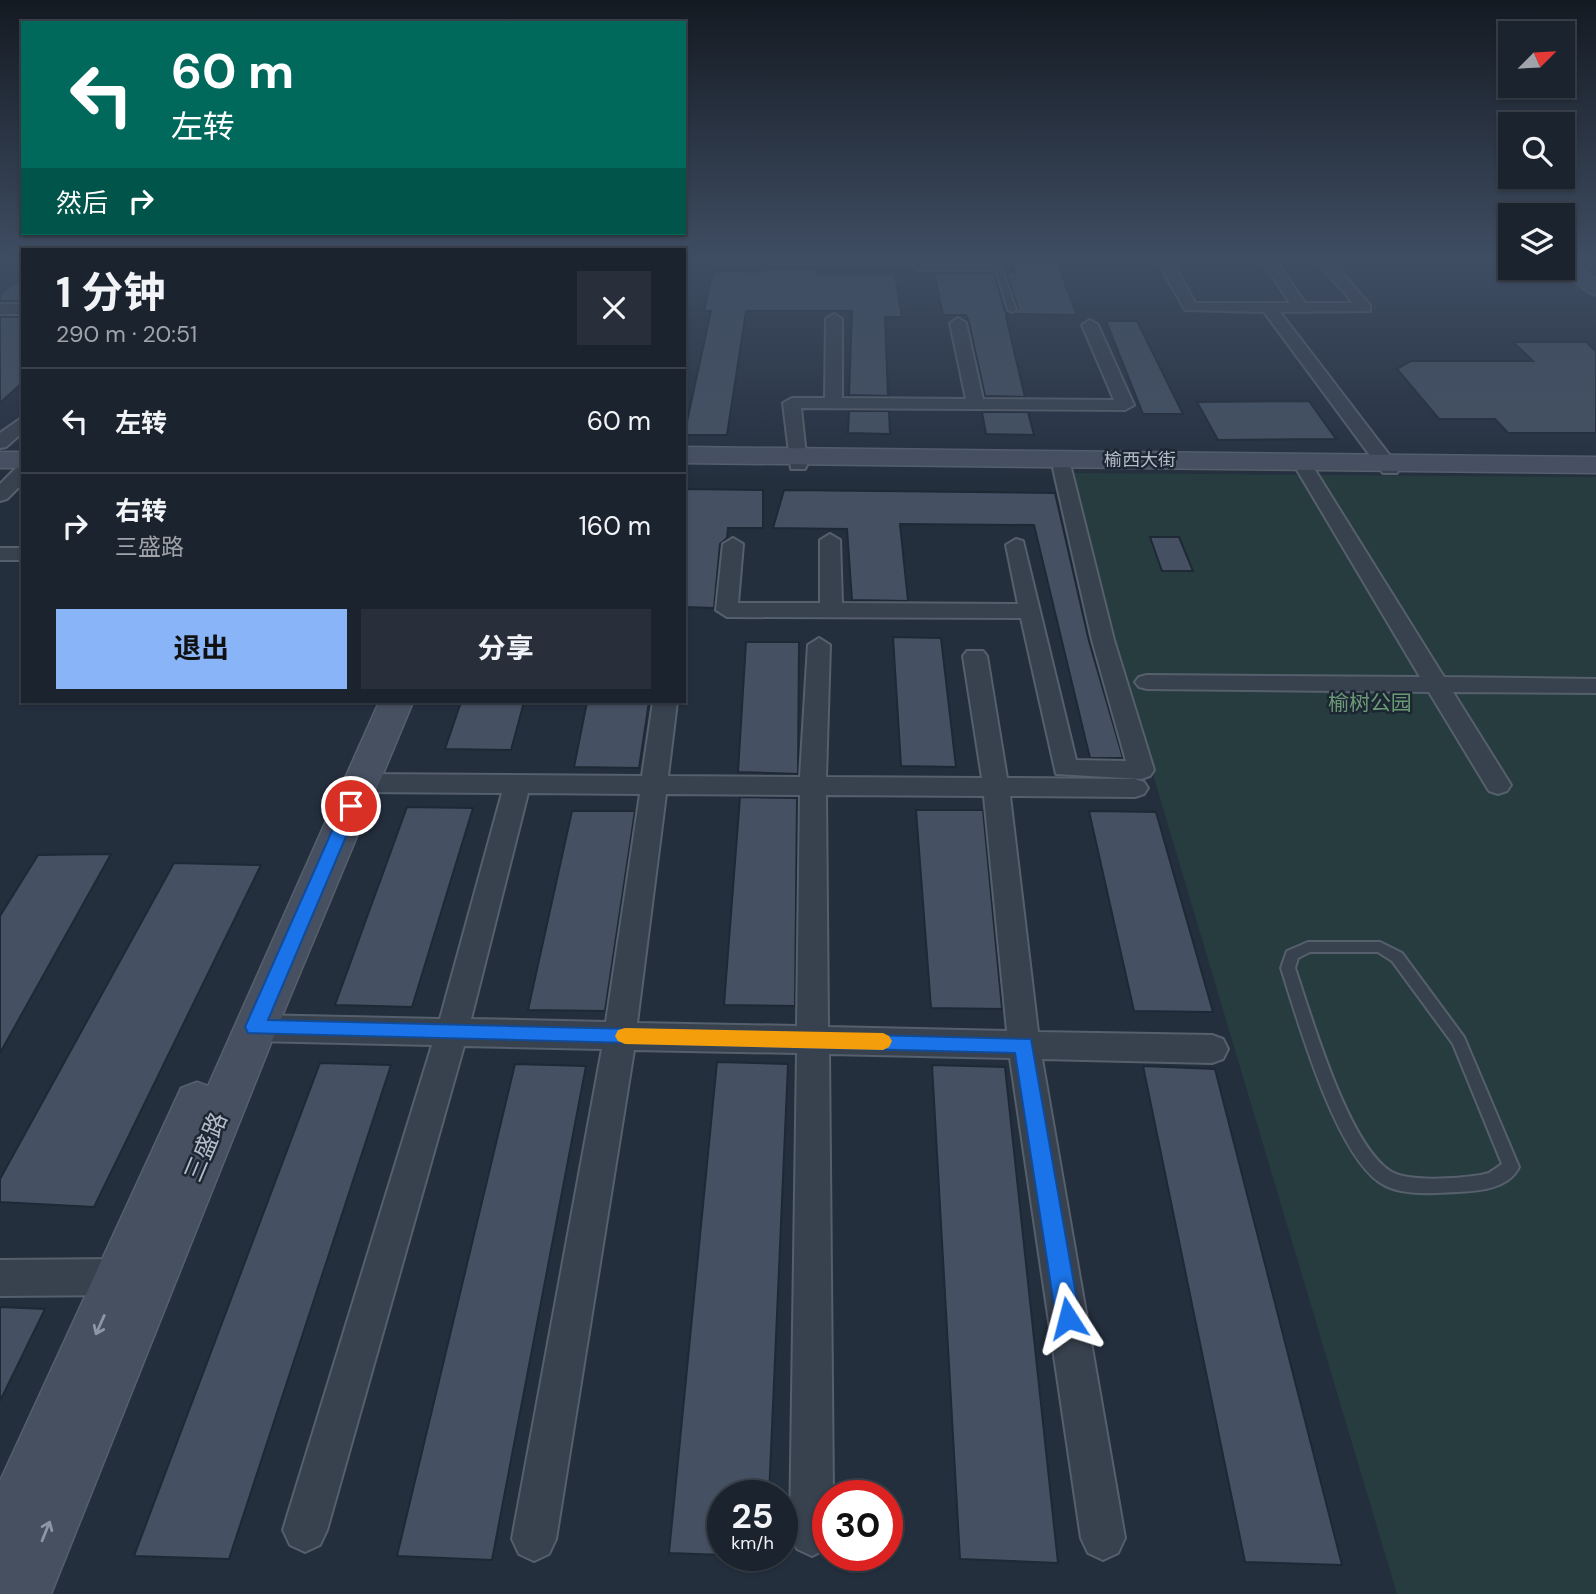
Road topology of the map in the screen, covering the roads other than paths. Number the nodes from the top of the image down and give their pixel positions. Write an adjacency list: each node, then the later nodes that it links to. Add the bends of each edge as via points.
1 (834, 332): 5 (street)
2 (960, 332): 6 (street)
3 (1093, 332): 6 (street, via 1125,405)
4 (1287, 332): 16 (street)
5 (833, 403): 6 (street); 14 (street, via 792,403)
6 (976, 405)
7 (21, 424): 8 (street)
8 (0, 443)
9 (0, 454): 10 (main road)
10 (21, 454)
11 (686, 455): 14 (main road, 榆西大街)
12 (0, 460): 13 (main road)
13 (21, 460)
14 (798, 461): 15 (main road, 榆西大街); 16 (main road, 榆西大街); 18 (main road, 榆西大街)
15 (686, 465)
16 (1387, 465): 17 (main road, 榆西大街); 19 (main road, 榆西大街); 20 (main road, 榆西大街)
17 (1596, 465)
18 (1062, 467): 19 (main road, 榆西大街); 29 (street, via 1103,640 1141,770 1065,768)
19 (1306, 470): 33 (street)
20 (1596, 471)
21 (21, 474): 22 (street)
22 (0, 495)
23 (830, 540): 28 (street)
24 (733, 544): 28 (street, via 727,610)
25 (1016, 545): 29 (street)
26 (0, 554): 27 (street)
27 (21, 554)
28 (831, 610): 29 (street)
29 (1028, 611)
30 (819, 645): 41 (street)
31 (975, 656): 43 (street)
32 (1147, 682): 33 (street)
33 (1437, 684): 34 (street); 42 (street)
34 (1596, 686)
35 (374, 703): 52 (main road, 三盛路)
36 (396, 703): 38 (main road, 三盛路)
37 (664, 703): 40 (street)
38 (362, 783): 39 (street); 45 (main road, 三盛路)
39 (517, 783): 40 (street); 46 (street)
40 (654, 784): 41 (street); 47 (street)
41 (813, 785): 43 (street); 48 (street)
42 (1497, 785)
43 (996, 788): 44 (street); 50 (street)
44 (1135, 788)
45 (255, 1027): 46 (street); 59 (main road, 三盛路, one-way to 45)
46 (452, 1032): 47 (street); 55 (street)
47 (620, 1036): 48 (street); 57 (street)
48 (812, 1040): 50 (street); 54 (street)
49 (1459, 1041): 49 (lane, via 1397,957 1380,947 1308,947 1292,955 1288,968 1352,1139 1384,1176 1423,1186 1493,1182 1511,1167)
50 (1024, 1045): 51 (street); 56 (street)
51 (1212, 1049)
52 (121, 1277): 53 (street); 58 (main road, 三盛路, one-way to 58)
53 (0, 1278)
54 (812, 1480)
55 (305, 1530)
56 (1103, 1538)
57 (534, 1539)
58 (0, 1550)
59 (20, 1594)

